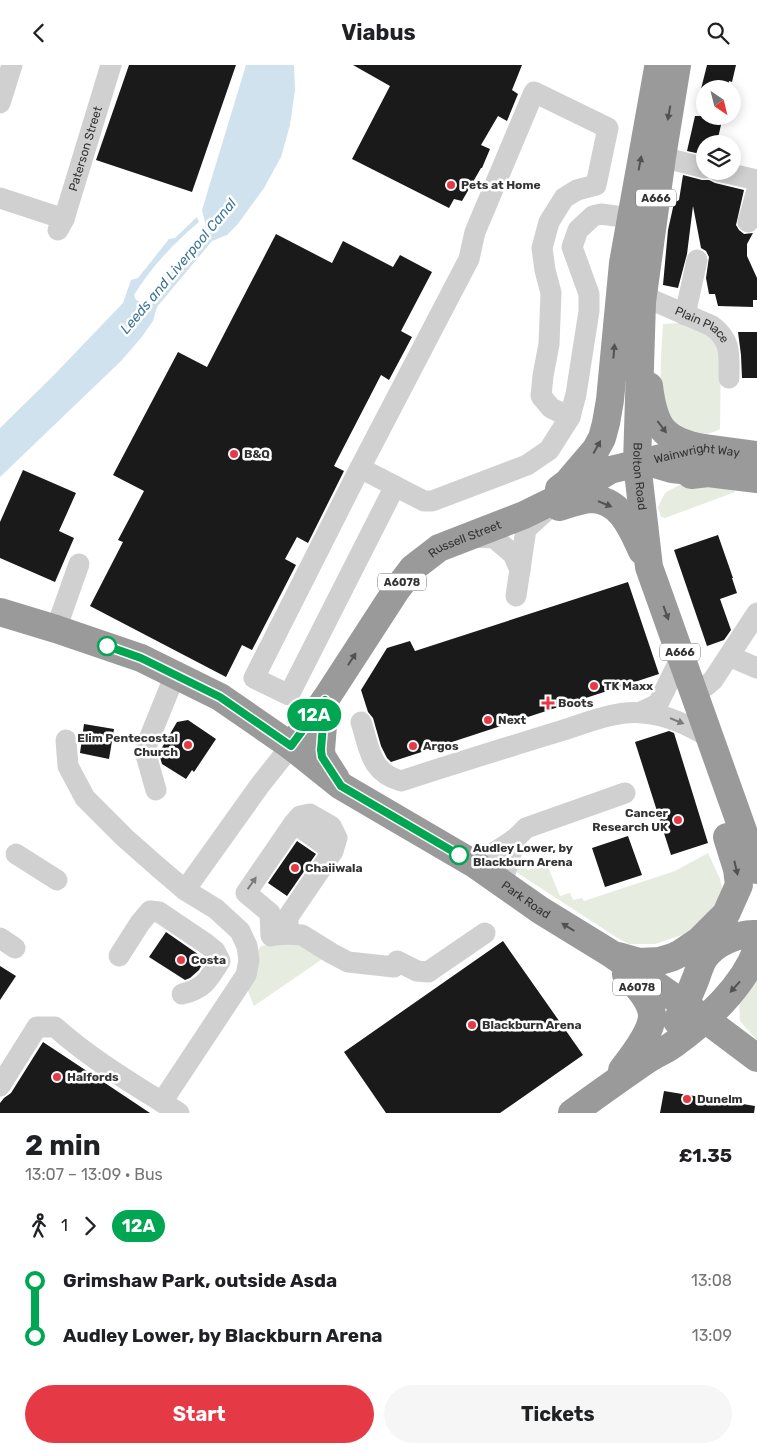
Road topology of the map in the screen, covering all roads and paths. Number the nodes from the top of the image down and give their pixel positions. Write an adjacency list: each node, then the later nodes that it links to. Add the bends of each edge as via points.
1 (12, 65): 5 (street)
2 (110, 65): 11 (street, Paterson Street, via 61,224)
3 (659, 65): 12 (highway, Bolton Road / A666, one-way to 3)
4 (677, 65): 6 (highway, Bolton Road / A666, one-way to 6)
5 (0, 103)
6 (662, 157): 7 (street); 12 (highway, Bolton Road / A666)
7 (696, 166)
8 (741, 177): 9 (street)
9 (757, 181)
10 (757, 190): 13 (street)
11 (0, 197)
12 (641, 219): 15 (highway, Bolton Road / A666); 19 (highway, Bolton Road / A666, one-way to 12, via 623,263); 20 (street, via 602,214 578,230 572,247 589,293 589,311)
13 (748, 222)
14 (697, 260): 16 (street)
15 (643, 295): 16 (street, Plain Place); 17 (highway, Bolton Road / A666)
16 (686, 315): 18 (street, Plain Place, via 712,326 725,339 729,349)
17 (642, 333): 22 (highway, Bolton Road / A666); 23 (highway, one-way to 23, via 652,410 668,434)
18 (729, 377)
19 (610, 400): 22 (highway, via 620,424); 28 (highway, Bolton Road / A666, one-way to 19, via 589,459 602,438)
20 (570, 417): 24 (street, via 551,407 541,396 549,344 551,293 542,247 549,222 564,198 577,190 596,185 608,128 534,92 475,232 469,259); 26 (street, via 549,450 527,465 432,501 424,501)
21 (757, 455): 23 (highway, Wainwright Way)
22 (642, 457): 23 (highway, via 664,467); 27 (highway, Bolton Road / A666); 28 (highway, Russell Street / A6078, via 610,470)
23 (706, 461): 25 (highway, Wainwright Way); 27 (highway, Wainwright Way, via 688,475 656,488)
24 (360, 468): 26 (street); 26 (street, via 254,678 289,695)
25 (757, 479)
26 (395, 486)
27 (642, 505): 31 (highway, Bolton Road / A666)
28 (535, 512): 29 (highway, Russell Street / A6078); 31 (highway, one-way to 31, via 590,499 610,505 629,523); 32 (street, via 526,529)
29 (467, 537): 32 (street, via 494,538 512,554); 42 (highway, Russell Street / A6078, one-way to 29, via 413,568 439,548)
30 (79, 564): 36 (street)
31 (649, 567): 37 (highway, Bolton Road / A666, one-way to 37)
32 (520, 570): 33 (street)
33 (516, 596)
34 (0, 612): 36 (highway, Park Road)
35 (757, 613): 38 (street)
36 (56, 629): 40 (highway, Park Road, via 141,658)
37 (682, 655): 41 (highway, Bolton Road / A666); 43 (street, via 658,704)
38 (729, 656): 39 (street); 41 (street, via 713,680)
39 (757, 668)
40 (175, 675): 47 (highway, Park Road, via 220,697); 49 (street, via 146,755)
41 (695, 691): 45 (highway, Bolton Road / A666)
42 (325, 700): 47 (highway, Russell Street / A6078); 48 (highway, Russell Street / A6078, via 322,757)
43 (641, 713): 44 (street, via 603,718 401,781 388,777 376,767); 45 (street, one-way to 45, via 667,717)
44 (361, 722)
45 (710, 738): 54 (highway, Bolton Road / A666); 63 (highway, one-way to 63, via 702,756 739,885 726,915 699,941 673,957 639,962)
46 (66, 740): 57 (street, via 68,766 85,797 125,838)
47 (291, 746): 48 (highway, Park Road); 57 (street)
48 (341, 786): 53 (highway, Park Road)
49 (156, 790)
50 (626, 793): 51 (street, via 526,827)
51 (516, 838): 53 (street); 56 (street)
52 (16, 854): 55 (street)
53 (476, 865): 56 (highway, Park Road)
54 (757, 870)
55 (57, 880)
56 (502, 883): 63 (highway, Park Road, one-way to 56)
57 (185, 890): 61 (street, via 216,909 240,931)
58 (485, 933): 60 (street, via 428,972 396,964 348,962 302,935)
59 (757, 934): 66 (highway, via 737,936 708,954 702,962)
60 (279, 935): 60 (street, one-way to 60, via 270,913 246,893 294,823 300,816 310,814 331,826 337,838 333,851); 61 (street)
61 (247, 946): 71 (street, via 246,975)
62 (757, 949): 66 (highway, one-way to 66, via 740,982)
63 (610, 953): 66 (highway, Park Road); 70 (highway, A6078, via 648,1001 652,1015 635,1053)
64 (119, 956): 65 (street, via 150,911 159,912 215,951 220,961 207,982)
65 (182, 994)
66 (695, 1012): 67 (highway, Park Road); 68 (highway, via 676,1021)
67 (751, 1054): 68 (highway, via 697,1045)
68 (649, 1059): 70 (highway, A6078)
69 (0, 1086): 71 (street, via 37,1027 55,1027 100,1062)
70 (611, 1086): 72 (highway, A6078)
71 (171, 1108)
72 (572, 1113)

